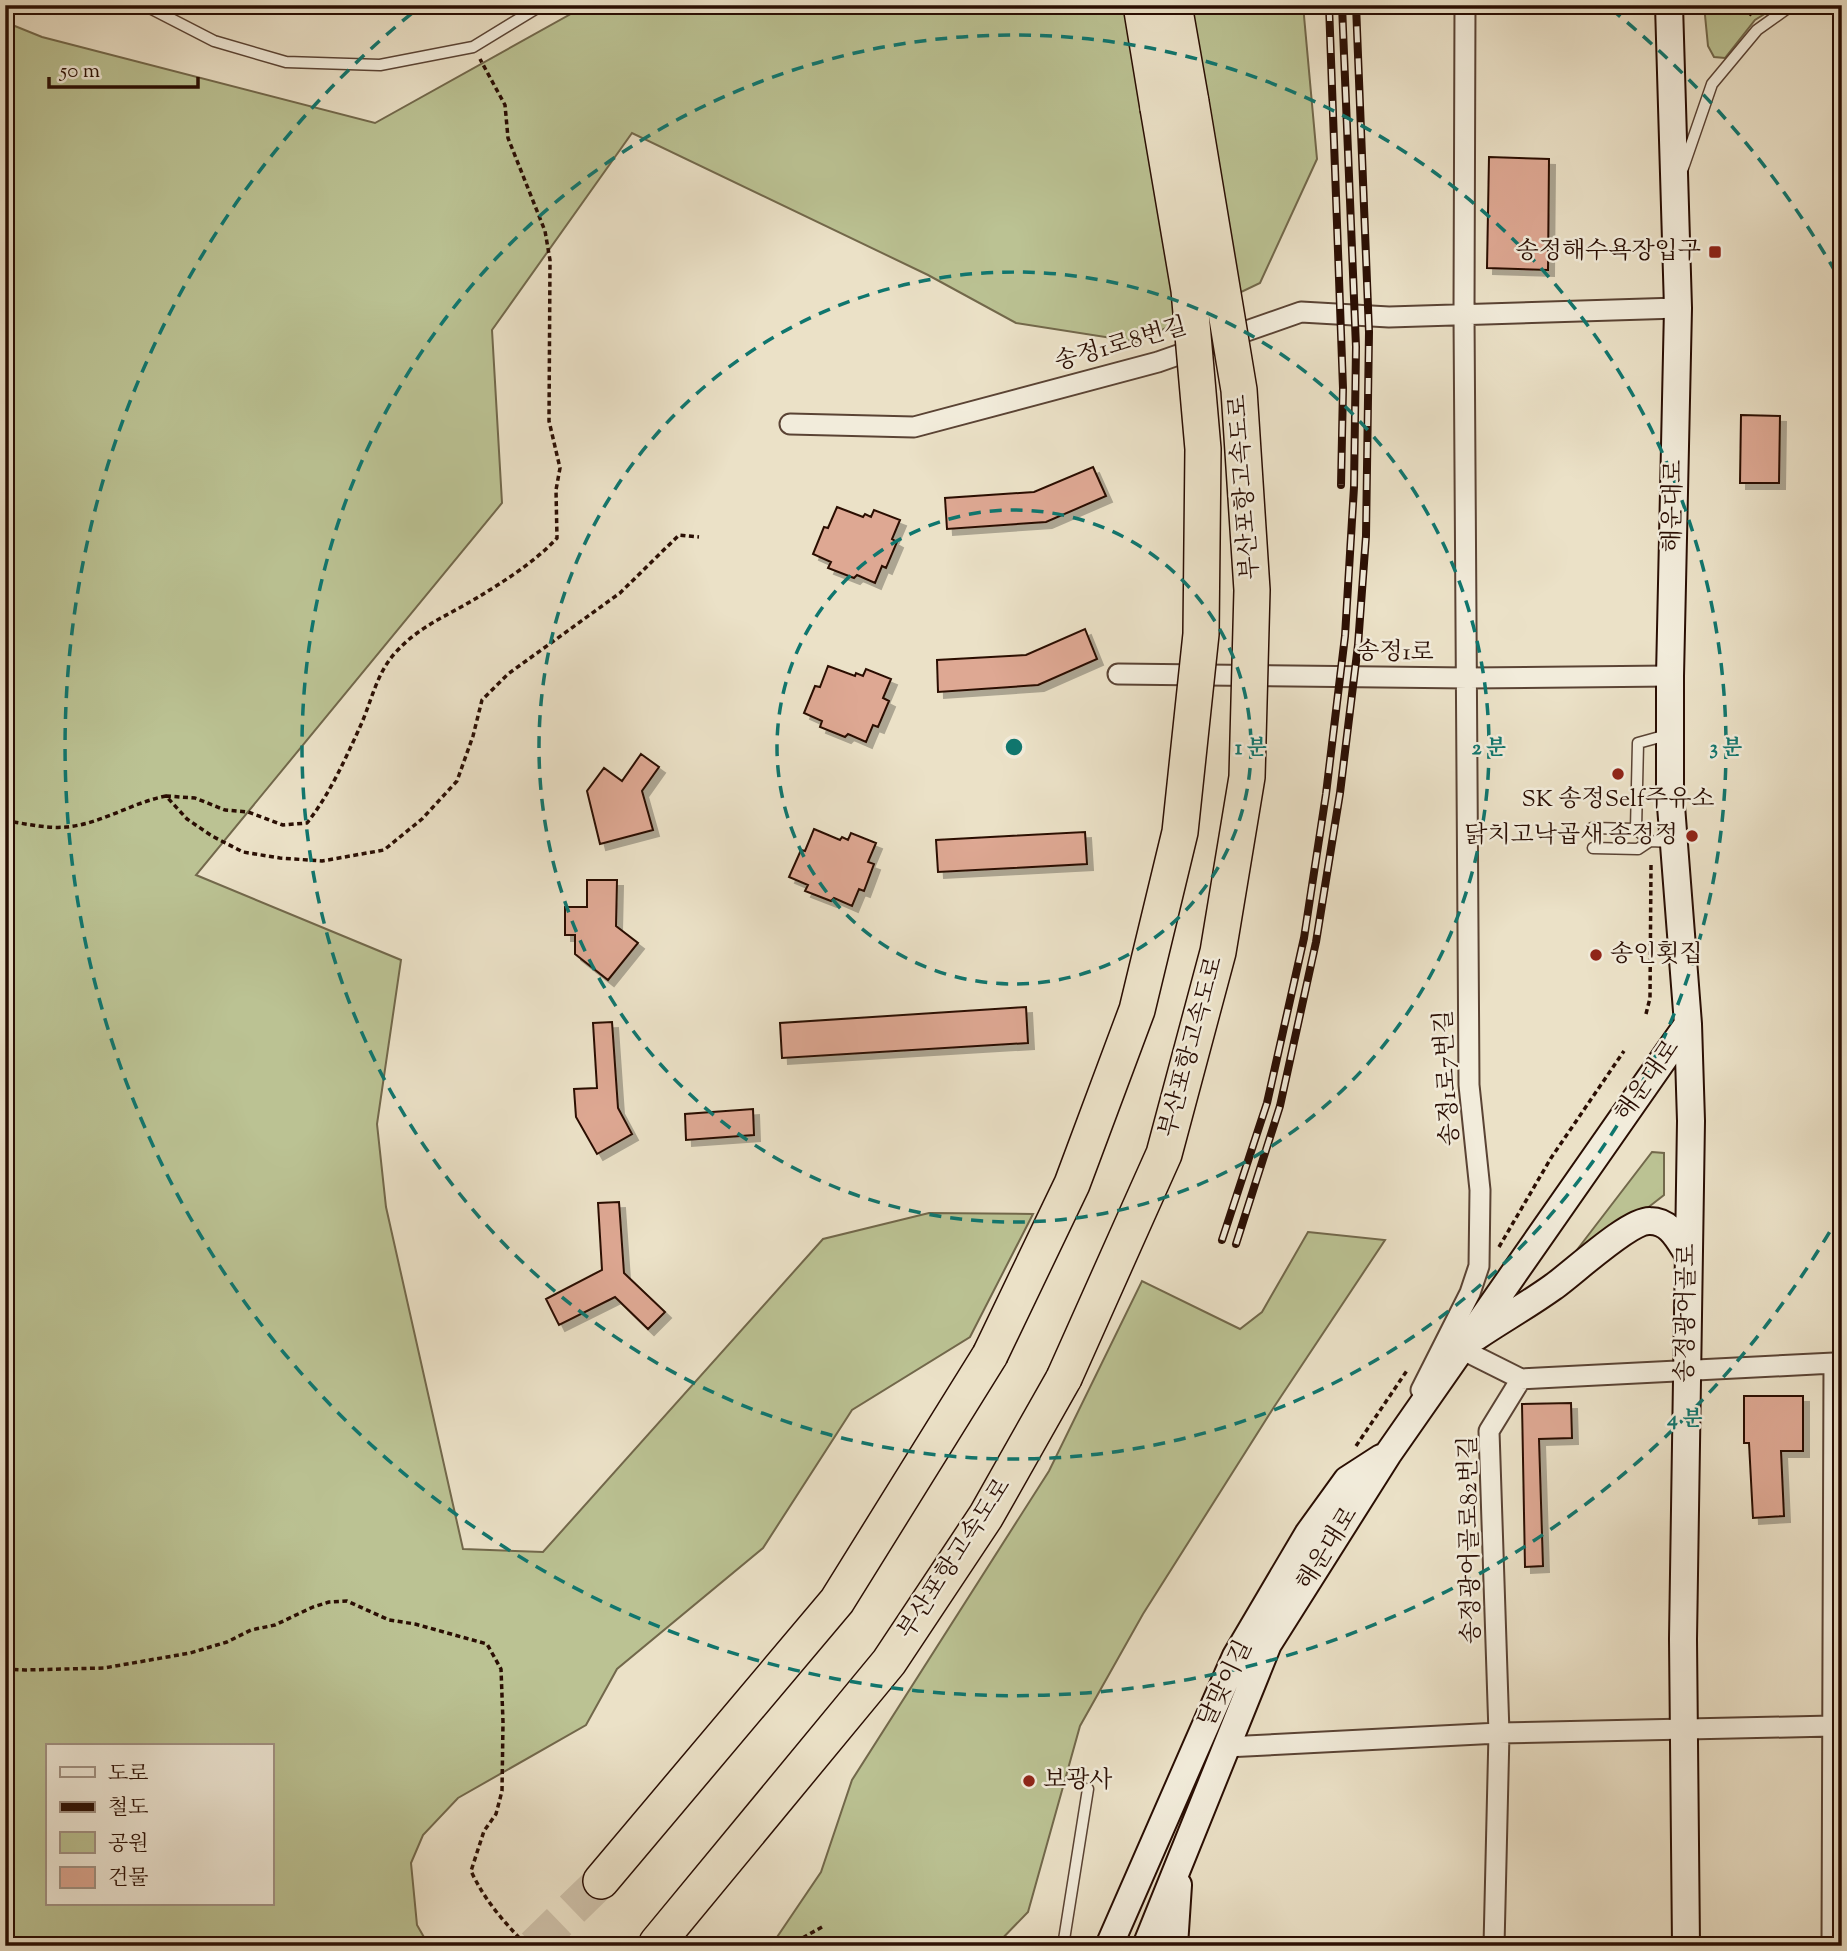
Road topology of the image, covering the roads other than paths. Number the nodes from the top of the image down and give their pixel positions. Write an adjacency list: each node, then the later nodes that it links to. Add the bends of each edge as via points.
1 (144, 5): 2 (lane, via 214,41 286,62 380,65 473,47)
2 (542, 5)
3 (1141, 5): 8 (highway, 부산포항고속도로)
4 (1174, 5): 8 (highway, 부산포항고속도로)
5 (1465, 5): 11 (street)
6 (1669, 5): 9 (main road, 해운대로)
7 (1792, 5): 9 (lane, via 1757,30 1712,84)
8 (1175, 105): 33 (highway, 부산포항고속도로, bridge, via 1203,449 1201,634 1180,832 1137,1010 1072,1184 990,1355 837,1601); 34 (highway, 부산포항고속도로, bridge, via 1239,390 1252,590 1247,777 1218,952 1164,1154 1064,1378 986,1516 889,1662)
9 (1675, 191): 10 (main road, 해운대로)
10 (1678, 308): 11 (street, 송정1로8번길); 14 (main road, 해운대로)
11 (1464, 314): 12 (street, 송정1로8번길, via 1389,317 1301,312 1158,362 914,427); 15 (street)
12 (790, 424)
13 (1118, 674): 15 (street, 송정1로)
14 (1670, 676): 15 (street, 송정1로); 16 (main road, 해운대로)
15 (1468, 678): 26 (street, 송정1로7번길, via 1469,1086 1480,1190 1479,1266 1470,1293)
16 (1670, 734): 18 (lane, via 1638,743); 19 (main road, 해운대로, via 1670,793)
17 (1592, 828): 18 (lane)
18 (1636, 829): 19 (lane)
19 (1662, 842): 20 (lane, via 1638,849); 21 (main road, 해운대로)
20 (1593, 848)
21 (1688, 1024): 22 (main road, 송정광어골로); 23 (main road, 해운대로)
22 (1688, 1254): 23 (main road, via 1672,1230 1647,1220); 24 (main road, 송정광어골로)
23 (1463, 1346): 25 (street); 26 (main road, 해운대로)
24 (1686, 1370): 25 (street); 27 (street, via 1833,1363); 28 (main road, 송정광어골로)
25 (1521, 1379): 29 (street, 송정광어골로82번길, via 1489,1431)
26 (1388, 1454): 30 (main road, 해운대로, via 1268,1644); 36 (main road, 달맞이길, via 1347,1480 1308,1534 1236,1656)
27 (1832, 1726): 28 (street); 41 (street)
28 (1683, 1728): 29 (street); 40 (main road, 송정광어골로)
29 (1499, 1733): 30 (street); 39 (street, 송정광어골로82번길)
30 (1226, 1747): 32 (main road, 해운대로)
31 (1088, 1790): 35 (lane)
32 (1180, 1861): 37 (main road, 해운대로); 38 (main road)
33 (601, 1881)
34 (657, 1943)
35 (1063, 1946)
36 (1109, 1946)
37 (1146, 1946)
38 (1174, 1946)
39 (1494, 1946)
40 (1685, 1946)
41 (1832, 1946)

